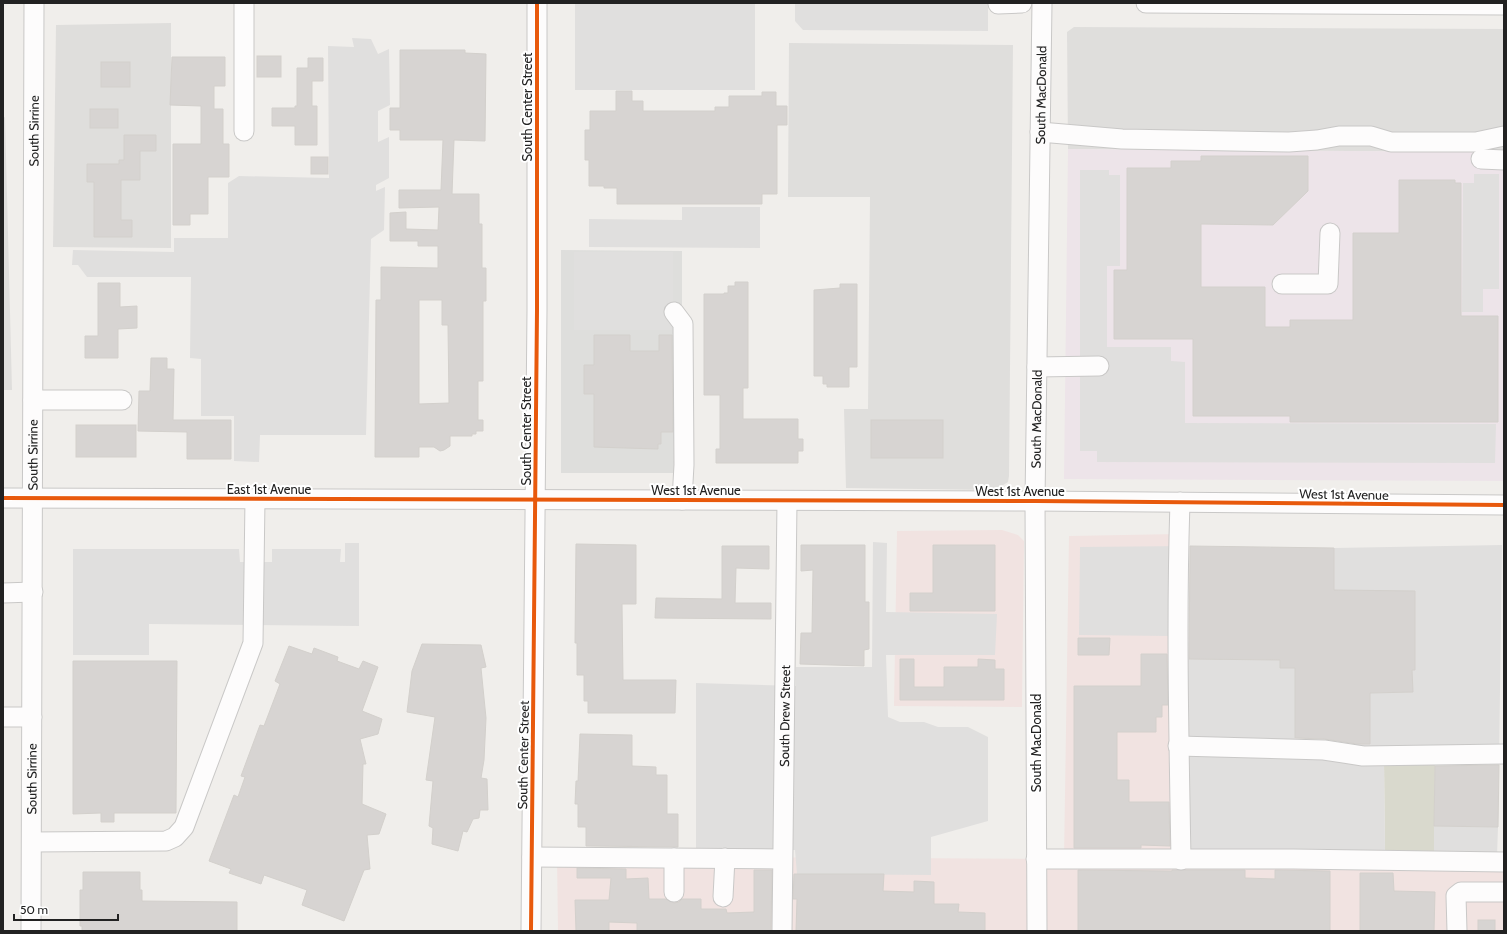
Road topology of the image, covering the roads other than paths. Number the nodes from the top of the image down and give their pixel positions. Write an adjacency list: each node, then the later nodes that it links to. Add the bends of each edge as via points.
1 (34, 3): 20 (street, South Sirrine)
2 (244, 3): 10 (street)
3 (537, 3): 25 (street, South Center Street)
4 (1022, 3): 8 (street)
5 (1042, 3): 11 (street, South MacDonald)
6 (1146, 3): 7 (street)
7 (1205, 3): 9 (street)
8 (998, 4)
9 (1504, 5)
10 (244, 131)
11 (1040, 132): 12 (street, via 1122,140 1288,142 1340,136 1371,136 1391,142 1476,142); 19 (street, South MacDonald)
12 (1504, 136)
13 (1481, 159): 14 (street)
14 (1504, 160)
15 (1330, 233): 16 (street, via 1328,284)
16 (1282, 284)
17 (674, 312): 26 (street, via 683,324)
18 (1099, 366): 19 (street)
19 (1037, 367): 28 (street, South MacDonald)
20 (33, 400): 21 (street); 23 (street, South Sirrine)
21 (122, 400)
22 (3, 498): 23 (street, East 1st Avenue)
23 (33, 498): 24 (street, East 1st Avenue); 31 (street, South Sirrine)
24 (254, 499): 25 (street, East 1st Avenue); 37 (street, via 253,644 184,827 175,837 166,841)
25 (535, 500): 26 (street, West 1st Avenue); 38 (street, South Center Street)
26 (682, 500): 27 (street, West 1st Avenue)
27 (787, 501): 28 (street, West 1st Avenue); 41 (street, South Drew Street)
28 (1036, 501): 29 (street, West 1st Avenue); 42 (street, South MacDonald)
29 (1180, 502): 30 (street, West 1st Avenue); 35 (street, via 1177,619)
30 (1504, 505)
31 (33, 592): 32 (street); 34 (street, South Sirrine)
32 (3, 593)
33 (3, 717): 34 (street)
34 (32, 717): 37 (street, South Sirrine)
35 (1178, 746): 36 (street, via 1324,750 1363,756); 43 (street)
36 (1504, 754)
37 (32, 842): 48 (street, South Sirrine)
38 (532, 857): 39 (street); 49 (street, South Center Street)
39 (674, 858): 40 (street); 45 (street)
40 (725, 858): 41 (street); 47 (street)
41 (782, 859): 50 (street, South Drew Street)
42 (1036, 859): 43 (street); 51 (street, South MacDonald)
43 (1181, 860): 44 (street)
44 (1504, 862)
45 (674, 892)
46 (1504, 892): 52 (street, via 1458,894)
47 (723, 897)
48 (31, 931)
49 (531, 931)
50 (782, 931)
51 (1036, 931)
52 (1457, 931)

